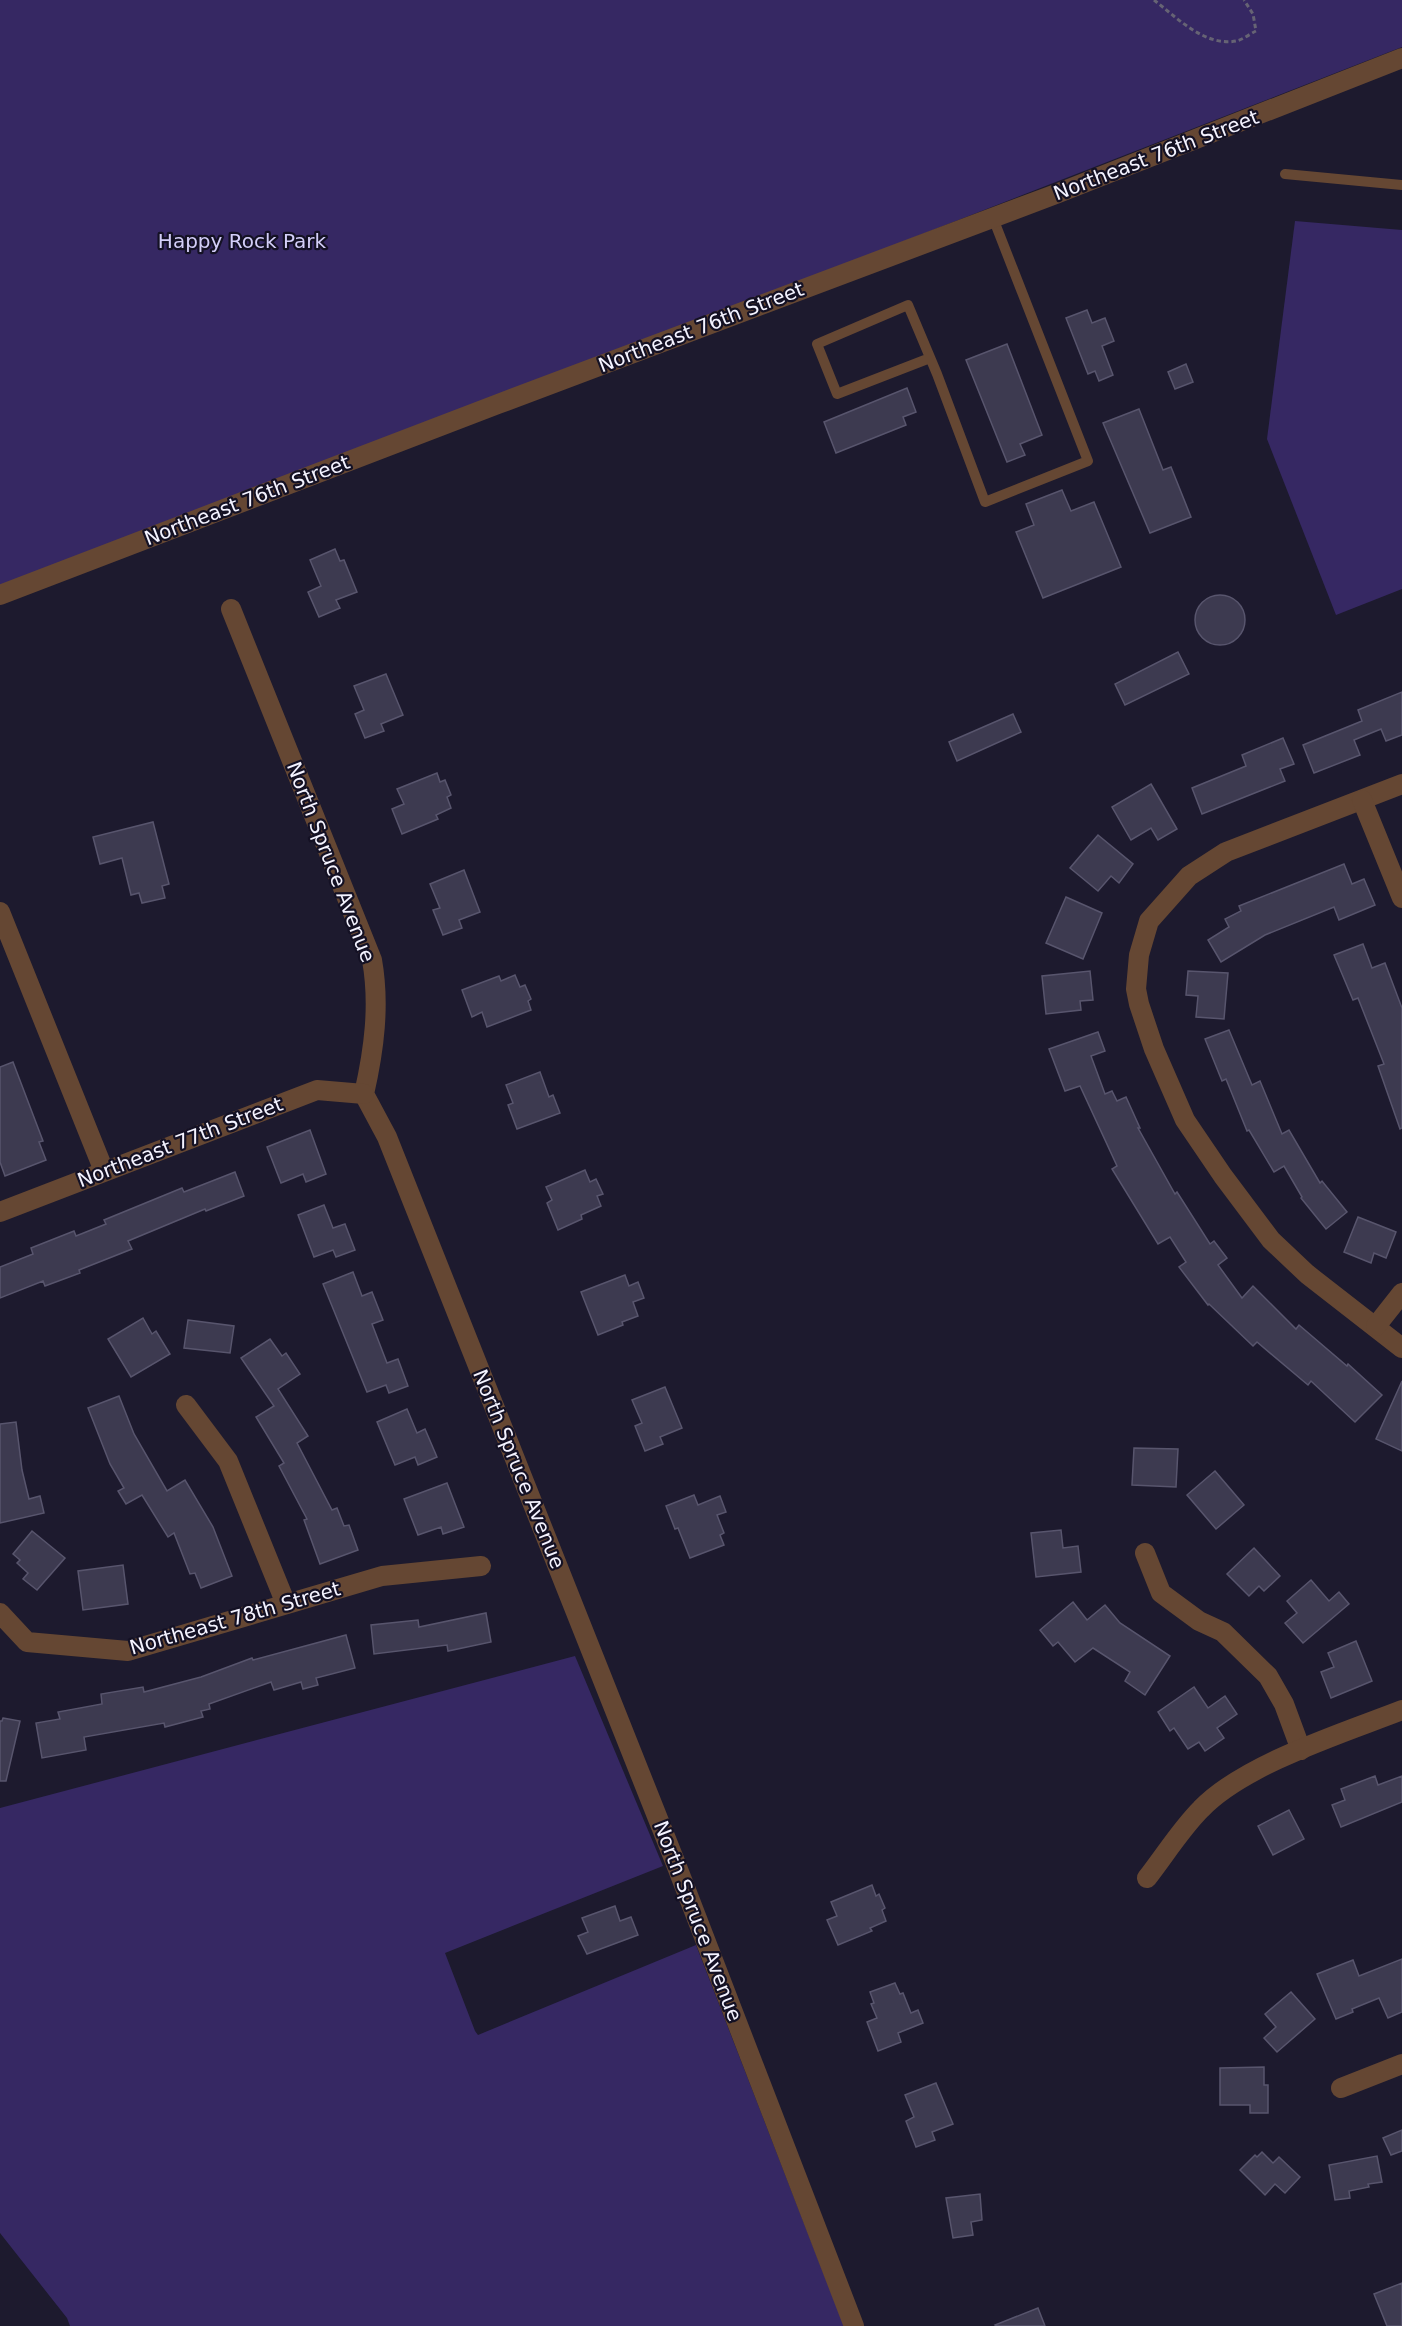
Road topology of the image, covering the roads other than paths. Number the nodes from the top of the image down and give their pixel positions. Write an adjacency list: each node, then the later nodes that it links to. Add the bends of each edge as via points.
1 (1402, 58): 4 (street, Northeast 76th Street)
2 (1285, 174): 3 (lane)
3 (1402, 185)
4 (993, 218): 5 (lane, via 1088,461 985,502); 6 (street, Northeast 76th Street)
5 (930, 358): 5 (lane, via 908,305 817,344 837,394)
6 (0, 595)
7 (231, 609): 12 (street, North Spruce Avenue, via 372,960 376,982 373,1053)
8 (1402, 784): 9 (street)
9 (1362, 800): 10 (street); 16 (street, via 1226,852 1189,876 1149,921 1139,955 1136,988 1154,1049 1185,1120 1223,1176 1271,1239 1306,1274)
10 (1402, 898)
11 (0, 912): 13 (street)
12 (364, 1094): 13 (street, Northeast 77th Street, via 317,1090); 28 (street, North Spruce Avenue, via 391,1146 674,1859)
13 (104, 1171): 14 (street, Northeast 77th Street)
14 (0, 1212)
15 (1402, 1293): 16 (street)
16 (1376, 1326): 17 (street)
17 (1402, 1348)
18 (186, 1405): 21 (street, via 228,1461)
19 (1145, 1553): 24 (street, via 1161,1593 1199,1621 1223,1632 1268,1676 1284,1704)
20 (481, 1566): 21 (street, Northeast 78th Street, via 382,1576)
21 (286, 1604): 22 (street, Northeast 78th Street, via 128,1651 27,1642)
22 (0, 1613)
23 (1402, 1710): 24 (street)
24 (1301, 1750): 25 (street, via 1246,1775 1201,1808)
25 (1148, 1878)
26 (1402, 2064): 27 (street)
27 (1341, 2088)
28 (854, 2326)

